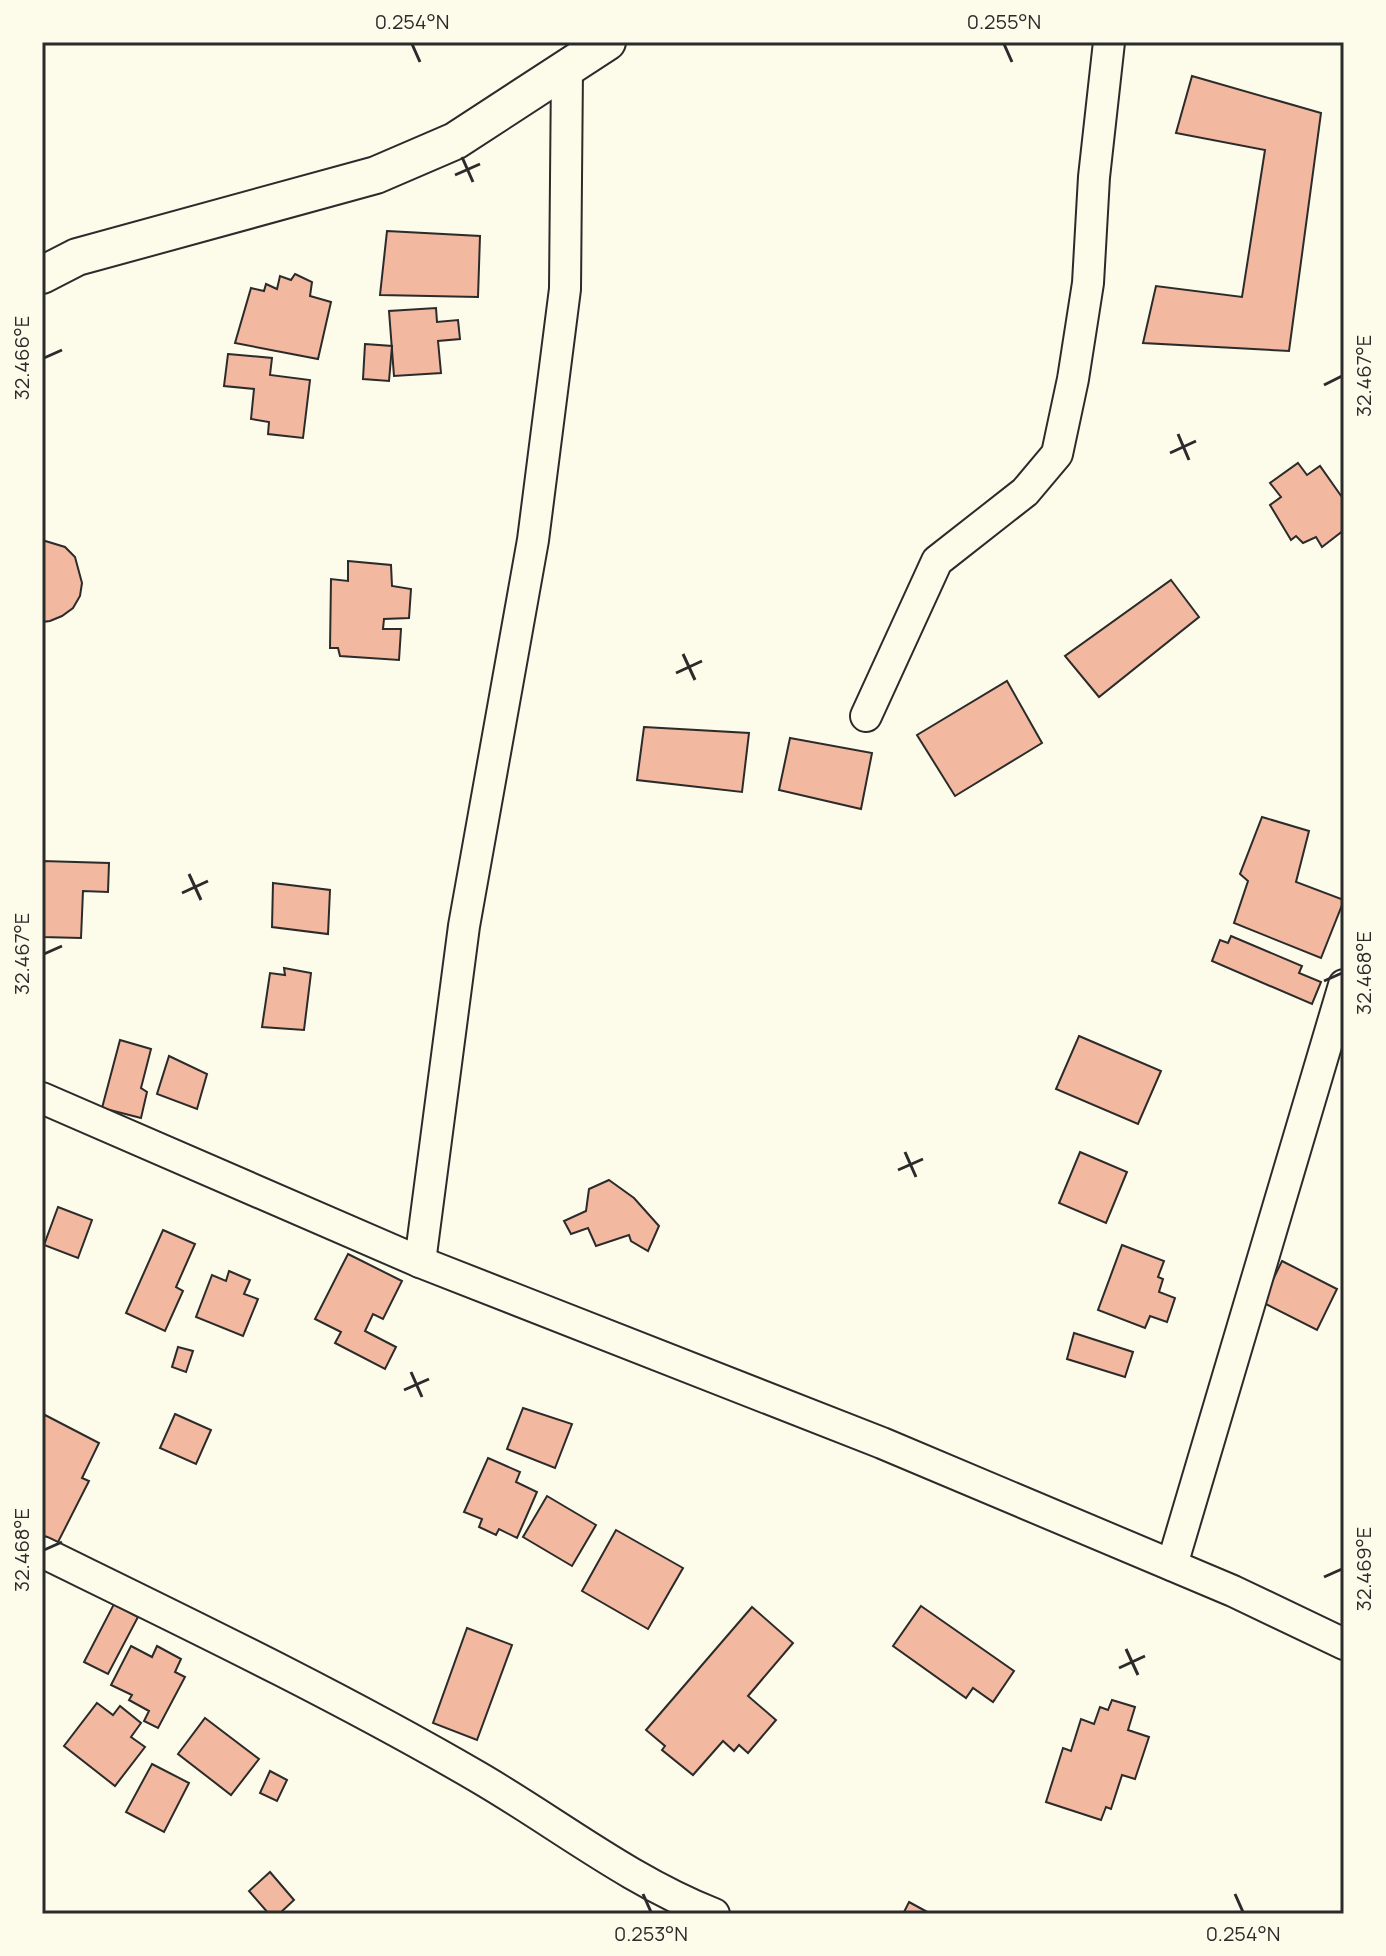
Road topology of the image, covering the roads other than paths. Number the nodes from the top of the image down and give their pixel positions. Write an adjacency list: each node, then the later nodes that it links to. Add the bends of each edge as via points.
1 (607, 42): 3 (street)
2 (1109, 42): 5 (street, via 1088,283 1057,454 1025,492 937,561)
3 (567, 70): 4 (street, via 455,141 376,175 77,257); 8 (street, via 565,289 533,540 464,926)
4 (42, 275)
5 (866, 716)
6 (1344, 985): 10 (street)
7 (42, 1098): 8 (street)
8 (420, 1262): 10 (street, via 882,1443)
9 (42, 1552): 12 (street, via 312,1686 480,1778 637,1878)
10 (1172, 1565): 11 (street)
11 (1344, 1644)
12 (714, 1914)

